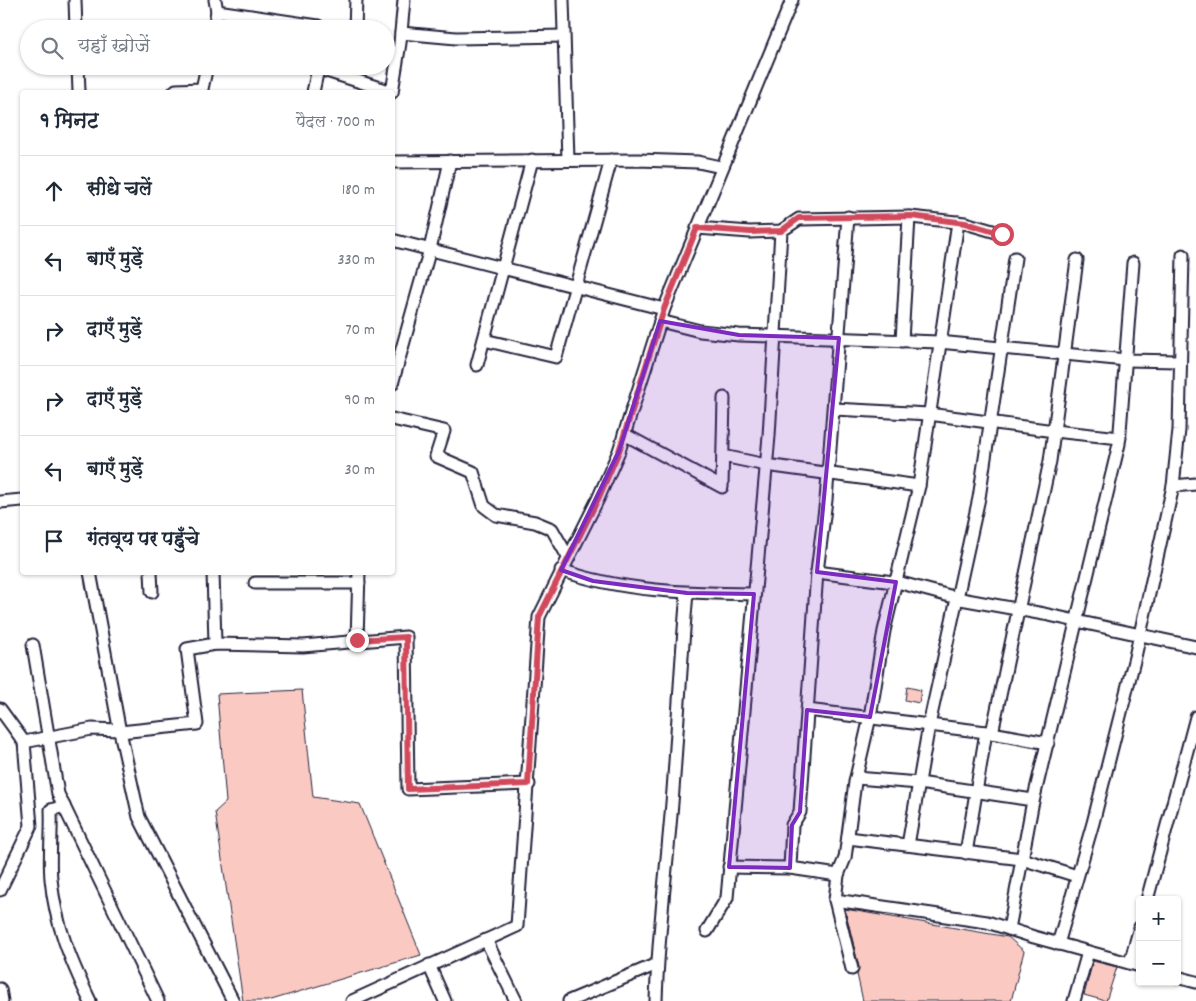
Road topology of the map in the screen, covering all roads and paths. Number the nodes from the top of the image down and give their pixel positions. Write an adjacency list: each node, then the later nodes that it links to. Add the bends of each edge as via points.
1 (76, 0): 7 (street)
2 (356, 0): 10 (street)
3 (404, 0): 11 (street)
4 (563, 0): 12 (street)
5 (792, 0): 31 (street)
6 (216, 6): 8 (street); 9 (street)
7 (76, 20)
8 (215, 20)
9 (287, 20)
10 (355, 20)
11 (401, 33): 12 (street, via 456,38); 13 (street)
12 (563, 36): 27 (street)
13 (395, 72)
14 (78, 75): 21 (street)
15 (205, 75): 22 (street, via 202,89)
16 (314, 75): 23 (street)
17 (337, 75): 20 (street)
18 (348, 75): 20 (street)
19 (395, 75): 25 (street)
20 (347, 78): 24 (street)
21 (79, 90)
22 (176, 90)
23 (313, 90)
24 (386, 90)
25 (392, 90)
26 (532, 160): 27 (street); 29 (street); 44 (street)
27 (568, 160): 28 (street)
28 (612, 160): 31 (street, via 698,162); 45 (street)
29 (450, 161): 30 (street); 39 (street)
30 (395, 162)
31 (721, 167): 35 (street)
32 (848, 217): 33 (street); 36 (street, via 799,218); 49 (street)
33 (908, 217): 34 (street); 51 (street)
34 (958, 222): 37 (street); 52 (street)
35 (697, 228): 36 (street); 46 (street)
36 (781, 231): 48 (street)
37 (1002, 234)
38 (395, 241): 39 (street)
39 (430, 249): 44 (street); 58 (street)
40 (1182, 255): 56 (street)
41 (1015, 258): 53 (street)
42 (1076, 260): 54 (street)
43 (1133, 263): 55 (street)
44 (503, 267): 45 (street); 50 (street)
45 (576, 286): 46 (street); 50 (street, via 556,357)
46 (664, 309): 47 (street)
47 (660, 322): 48 (street, via 700,331); 65 (street)
48 (776, 334): 49 (street); 68 (street)
49 (839, 338): 51 (street); 60 (street)
50 (484, 340): 57 (street)
51 (902, 341): 52 (street)
52 (939, 342): 53 (street); 61 (street)
53 (1001, 347): 54 (street); 63 (street)
54 (1065, 353): 55 (street); 64 (street)
55 (1126, 360): 56 (street); 66 (street)
56 (1179, 361): 72 (street, via 1179,430)
57 (477, 365)
58 (395, 373)
59 (724, 398): 67 (street)
60 (834, 408): 61 (street); 69 (street)
61 (929, 414): 63 (street); 71 (street)
62 (395, 420): 75 (street, via 444,431 436,456 473,472 484,506 496,515 535,522 552,529)
63 (991, 423): 64 (street); 87 (street, via 979,498)
64 (1054, 432): 66 (street); 88 (street)
65 (624, 434): 67 (street, via 722,487); 75 (street, via 598,499)
66 (1120, 438): 89 (street)
67 (723, 456): 68 (street)
68 (766, 465): 69 (street); 86 (street)
69 (828, 472): 71 (street); 77 (street)
70 (1196, 484): 72 (street)
71 (919, 486): 82 (street)
72 (1173, 486): 90 (street)
73 (20, 500): 74 (street)
74 (0, 502)
75 (568, 557): 76 (street)
76 (561, 570): 85 (street, via 593,581); 109 (street, via 539,617)
77 (817, 572): 82 (street); 96 (street)
78 (91, 575): 102 (street)
79 (150, 575): 84 (street)
80 (213, 575): 92 (street)
81 (359, 578): 83 (street); 91 (street)
82 (896, 582): 87 (street); 97 (street, via 884,631)
83 (255, 583)
84 (152, 592)
85 (687, 593): 86 (street); 130 (street)
86 (754, 594): 117 (street)
87 (957, 598): 88 (street); 99 (street)
88 (1018, 610): 89 (street); 103 (street)
89 (1077, 622): 90 (street); 106 (street)
90 (1140, 635): 94 (street); 120 (street)
91 (357, 640): 92 (street, via 303,646); 109 (street, via 406,637 408,789)
92 (215, 644): 102 (street, via 187,649 197,724)
93 (33, 645): 104 (street)
94 (1196, 647)
95 (0, 709): 101 (street)
96 (807, 710): 97 (street); 118 (street, via 800,812 792,824)
97 (870, 717): 99 (street); 107 (street)
98 (1196, 718): 122 (street)
99 (929, 725): 103 (street); 108 (street)
100 (0, 727): 101 (street)
101 (14, 729): 105 (street)
102 (120, 731): 104 (street, via 92,729); 141 (street, via 139,817)
103 (989, 732): 106 (street); 110 (street)
104 (49, 738): 105 (street); 112 (street, via 58,794)
105 (24, 742): 121 (street, via 31,826)
106 (1048, 743): 111 (street)
107 (856, 778): 108 (street); 113 (street)
108 (919, 783): 110 (street); 114 (street)
109 (528, 784): 126 (street, via 517,926)
110 (976, 792): 111 (street); 115 (street)
111 (1033, 800): 116 (street)
112 (64, 806): 139 (street, via 52,810 51,878 66,949); 140 (street)
113 (848, 838): 114 (street); 119 (street)
114 (908, 845): 115 (street)
115 (966, 853): 116 (street)
116 (1022, 859): 120 (street); 124 (street)
117 (729, 867): 118 (street); 125 (street, via 727,898)
118 (790, 868): 119 (street)
119 (838, 875): 123 (street)
120 (1078, 876): 128 (street)
121 (0, 890)
122 (1148, 896)
123 (836, 900): 124 (street, via 987,922); 133 (street)
124 (1009, 929): 128 (street)
125 (708, 931)
126 (486, 940): 132 (street); 144 (street)
127 (1138, 941): 131 (street)
128 (1058, 944): 129 (street)
129 (1088, 952): 131 (street); 147 (street)
130 (658, 964): 145 (street); 146 (street)
131 (1135, 965)
132 (429, 966): 137 (street); 143 (street)
133 (852, 969)
134 (1181, 978): 135 (street)
135 (1196, 982)
136 (0, 989): 138 (street)
137 (370, 997): 142 (street)
138 (2, 1001)
139 (90, 1001)
140 (158, 1001)
141 (233, 1001)
142 (352, 1001)
143 (446, 1001)
144 (516, 1001)
145 (569, 1001)
146 (656, 1001)
147 (1074, 1001)

